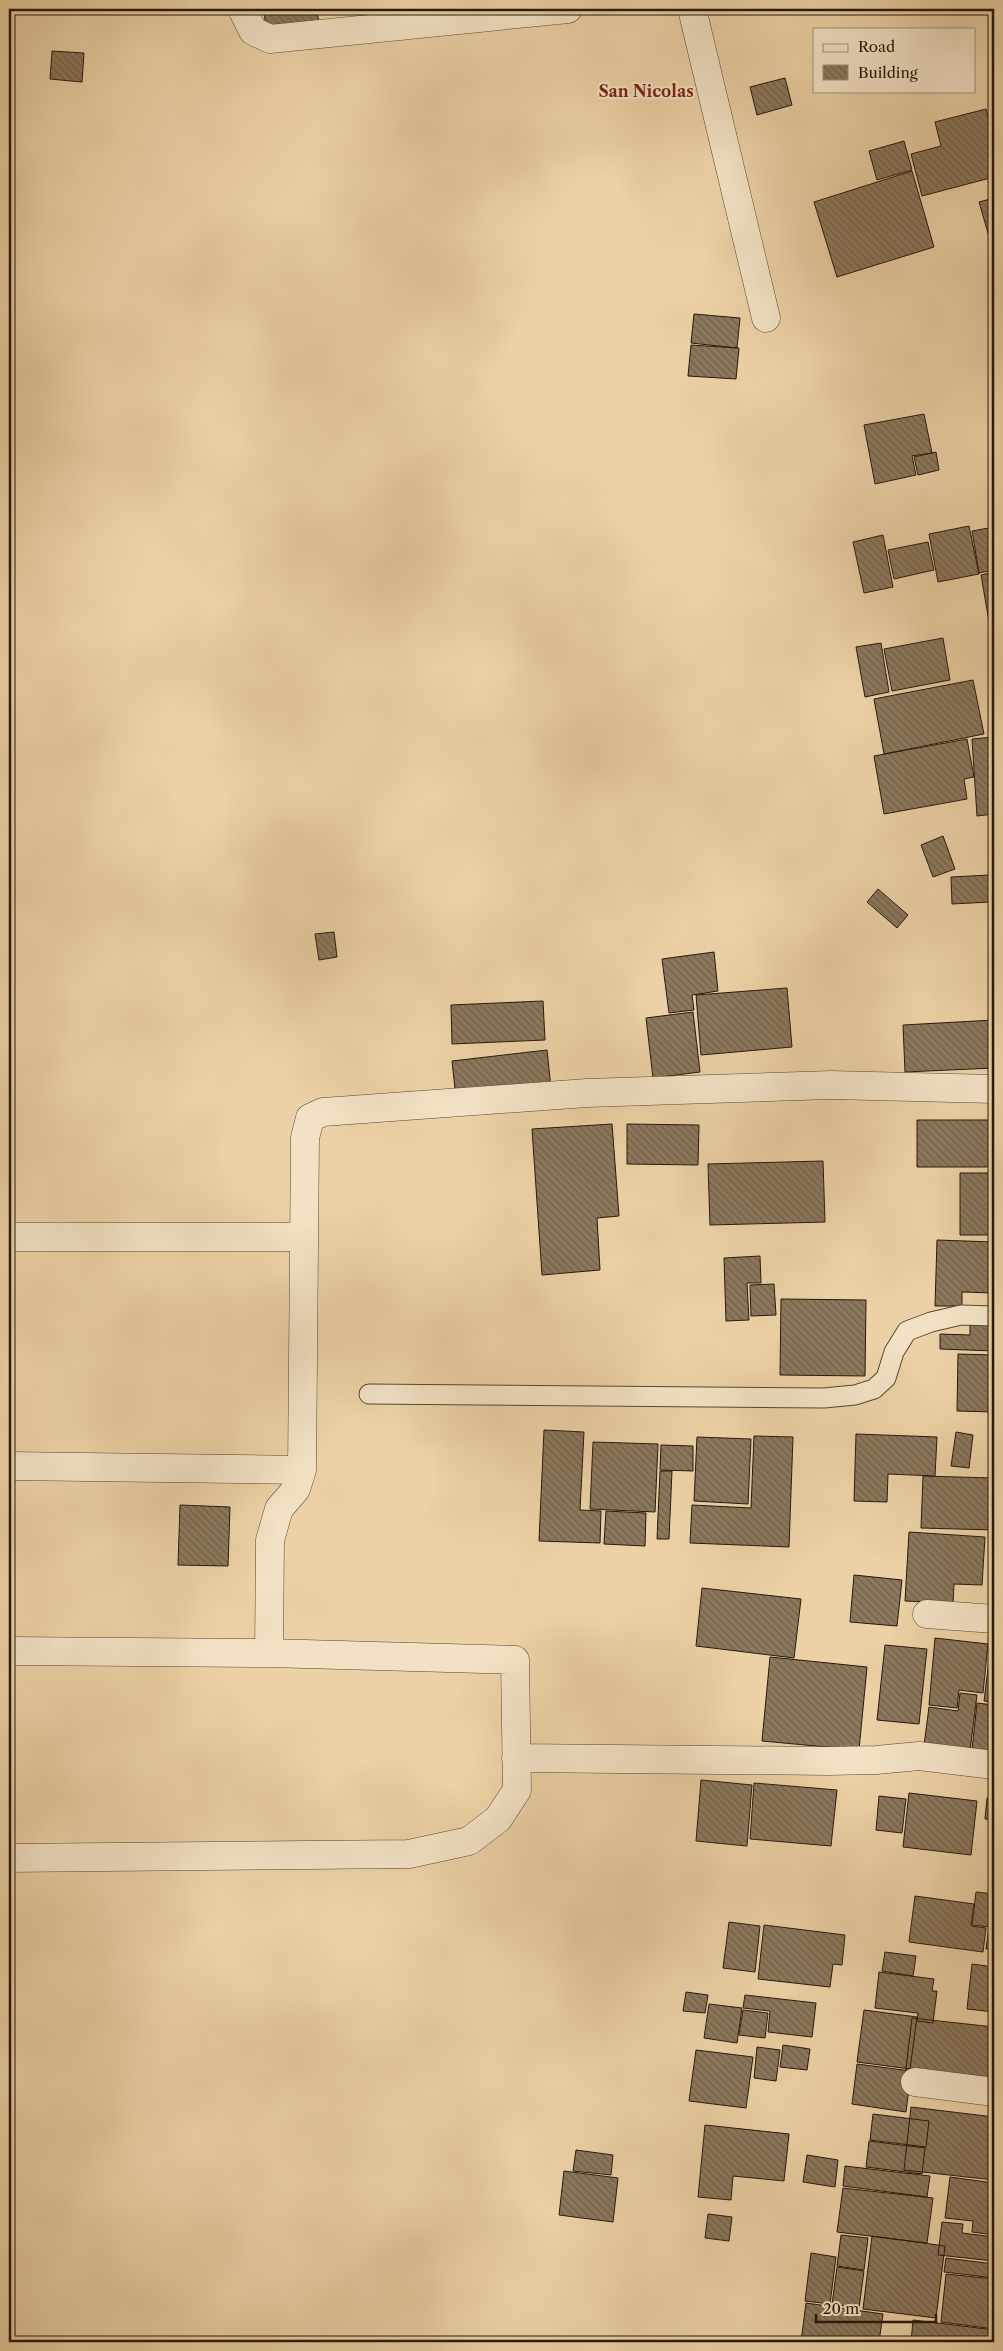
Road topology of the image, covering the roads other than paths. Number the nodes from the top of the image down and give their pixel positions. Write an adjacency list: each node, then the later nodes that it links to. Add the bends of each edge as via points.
1 (242, 9): 2 (street, via 253,31 270,39)
2 (568, 9)
3 (692, 9): 4 (street)
4 (766, 318)
5 (994, 1090): 7 (street, via 832,1085 587,1093 323,1112 310,1118 305,1138)
6 (9, 1237): 7 (street)
7 (304, 1237): 11 (street)
8 (994, 1316): 9 (lane, via 961,1315 906,1331 894,1352 886,1378 874,1389 855,1395 824,1398)
9 (369, 1394)
10 (9, 1466): 11 (street)
11 (302, 1470): 15 (street, via 296,1489 279,1509 270,1540)
12 (927, 1614): 13 (street)
13 (994, 1619)
14 (9, 1651): 15 (street)
15 (269, 1653): 16 (street, via 515,1660)
16 (516, 1758): 17 (street, via 828,1761 920,1756); 18 (street, via 517,1790 498,1819 469,1841 409,1854)
17 (994, 1765)
18 (9, 1858)
19 (915, 2082): 20 (street)
20 (994, 2092)

